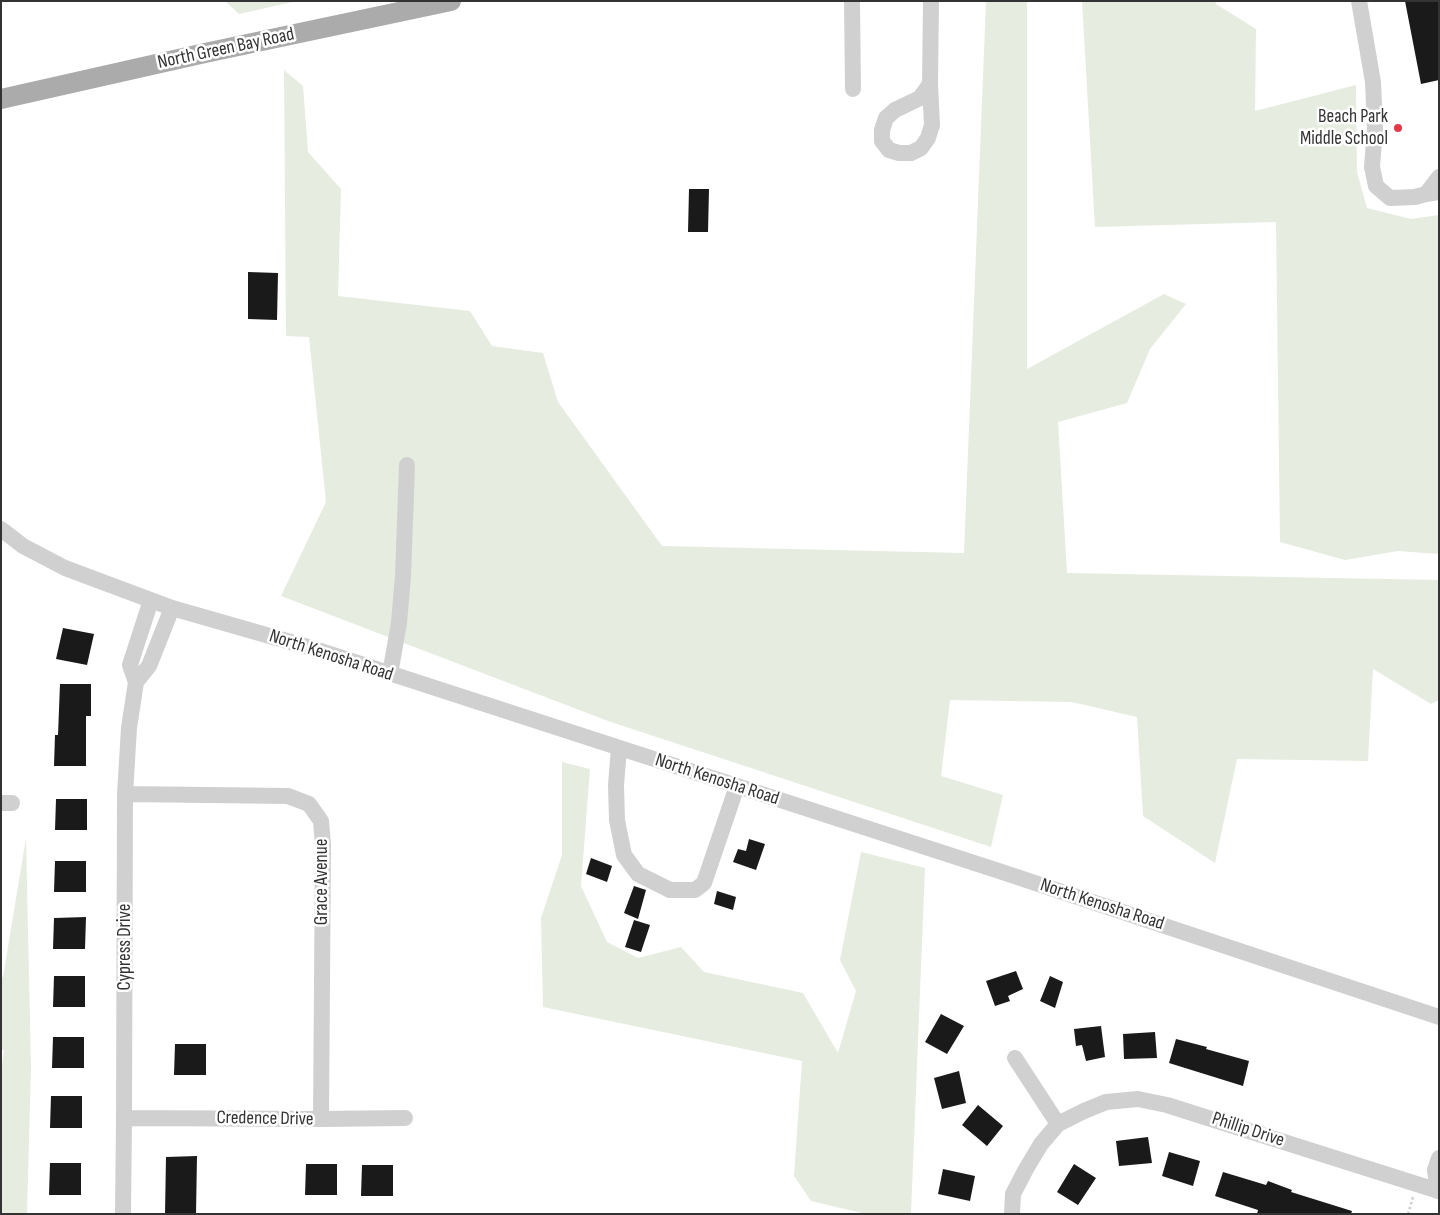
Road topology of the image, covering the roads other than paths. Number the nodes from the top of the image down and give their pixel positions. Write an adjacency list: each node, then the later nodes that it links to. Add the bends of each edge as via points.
1 (451, 1): 7 (main road, North Green Bay Road)
2 (852, 1): 6 (street)
3 (931, 1): 5 (street)
4 (1359, 1): 9 (street, via 1373,82 1375,128 1372,167 1376,186 1390,198)
5 (930, 84)
6 (853, 89)
7 (1, 99)
8 (1439, 177): 9 (street)
9 (1432, 193)
10 (407, 465): 14 (street, via 401,605)
11 (1, 530): 12 (street, North Kenosha Road, via 56,564)
12 (151, 600): 13 (street, North Kenosha Road); 15 (street, Cypress Drive, via 130,664)
13 (172, 608): 14 (street, North Kenosha Road); 15 (street, Cypress Drive, via 149,666)
14 (390, 674): 16 (street, North Kenosha Road)
15 (136, 682): 18 (street, Cypress Drive)
16 (619, 748): 17 (street, North Kenosha Road); 17 (street, via 617,820 624,855 638,874 670,890 695,890 704,883)
17 (737, 786): 19 (street, North Kenosha Road)
18 (125, 794): 21 (street, Cypress Drive); 23 (street, Grace Avenue, via 288,796 309,804 322,821)
19 (1439, 1017)
20 (1015, 1058): 24 (street)
21 (124, 1118): 23 (street, Credence Drive); 27 (street, Cypress Drive)
22 (405, 1118): 23 (street, Credence Drive)
23 (322, 1120)
24 (1058, 1124): 26 (street, Phillip Drive, via 1106,1102 1138,1099 1168,1105); 28 (street, Phillip Drive, via 1026,1168 1013,1194)
25 (1439, 1158): 26 (street, via 1435,1170)
26 (1439, 1191)
27 (123, 1214)
28 (1012, 1214)

